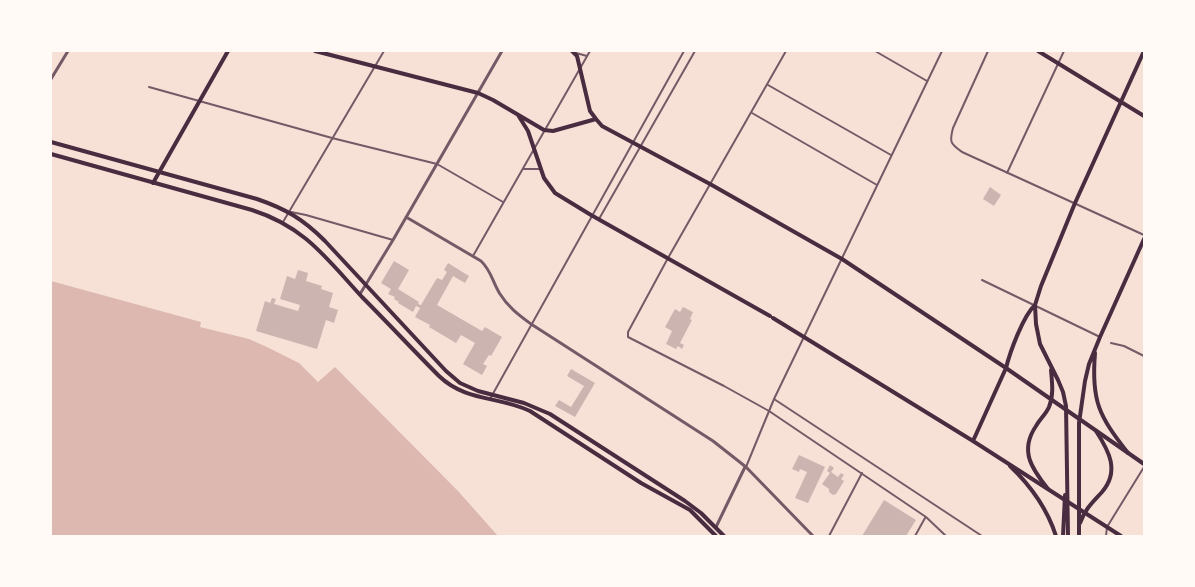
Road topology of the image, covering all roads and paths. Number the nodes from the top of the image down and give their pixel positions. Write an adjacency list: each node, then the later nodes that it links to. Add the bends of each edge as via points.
1 (68, 51): 21 (street)
2 (228, 51): 26 (main road)
3 (315, 51): 19 (main road)
4 (384, 51): 19 (street)
5 (502, 51): 25 (street)
6 (590, 51): 17 (street)
7 (684, 51): 35 (street)
8 (695, 51): 36 (street)
9 (786, 51): 23 (street)
10 (875, 51): 22 (street)
11 (942, 51): 22 (street)
12 (988, 51): 44 (street, via 950,140 962,152)
13 (1038, 51): 18 (main road)
14 (1064, 51): 18 (street)
15 (1144, 51): 27 (main road)
16 (574, 52): 17 (street); 20 (main road)
17 (587, 56): 20 (street)
18 (1058, 64): 27 (main road); 44 (street)
19 (374, 67): 25 (main road); 33 (street)
20 (580, 68): 31 (main road, via 590,111); 32 (street)
21 (51, 78)
22 (927, 81): 39 (street)
23 (767, 85): 28 (street); 39 (street)
24 (149, 87): 26 (street)
25 (478, 93): 29 (main road); 40 (street)
26 (199, 100): 33 (street); 43 (main road)
27 (1121, 102): 30 (main road); 49 (main road)
28 (752, 113): 46 (street); 47 (street)
29 (518, 115): 32 (main road); 37 (main road)
30 (1144, 116)
31 (596, 119): 32 (main road); 35 (main road)
32 (544, 130): 37 (street)
33 (332, 138): 40 (street); 50 (street)
34 (51, 142): 43 (main road)
35 (632, 142): 36 (main road); 51 (street)
36 (640, 147): 46 (main road); 53 (street)
37 (533, 149): 41 (street); 42 (main road)
38 (51, 154): 45 (main road)
39 (891, 155): 47 (street)
40 (437, 164): 48 (street); 52 (street)
41 (523, 169): 42 (street); 48 (street)
42 (540, 169): 51 (main road, via 555,193)
43 (159, 172): 45 (main road); 50 (main road)
44 (1007, 173): 49 (street)
45 (153, 183): 54 (main road)
46 (710, 184): 58 (street); 59 (main road)
47 (877, 185): 59 (street)
48 (503, 202): 57 (street)
49 (1075, 203): 55 (street); 63 (main road)
50 (289, 212): 54 (street); 56 (street); 61 (main road, via 315,231)
51 (591, 215): 53 (main road); 64 (street)
52 (406, 217): 56 (street); 57 (street)
53 (599, 219): 58 (main road)
54 (283, 222): 62 (main road, via 317,248)
55 (1144, 237): 66 (main road)
56 (393, 240): 61 (street)
57 (473, 256): 64 (street, via 487,267 505,302)
58 (668, 258): 65 (main road); 74 (street, via 628,337)
59 (842, 259): 65 (street); 71 (main road)
60 (982, 280): 63 (street)
61 (366, 285): 62 (street); 72 (main road, via 446,371 460,383)
62 (360, 294): 72 (main road, via 442,379 467,394)
63 (1035, 305): 66 (street); 70 (main road, via 1037,333); 71 (main road, via 1028,311)
64 (531, 324): 72 (street); 79 (street)
65 (805, 337): 73 (street); 76 (main road)
66 (1100, 337): 68 (main road)
67 (1111, 343): 69 (street)
68 (1095, 348): 77 (main road, via 1096,399 1106,422); 85 (main road, via 1079,412)
69 (1144, 356)
70 (1051, 366): 82 (main road, via 1066,406); 83 (main road, via 1052,399 1031,435 1028,451 1032,467)
71 (1006, 368): 75 (main road); 76 (main road)
72 (491, 397): 87 (main road, via 530,411 690,510); 87 (main road, via 524,403 550,414 685,501)
73 (774, 399): 74 (street); 94 (street)
74 (769, 411): 79 (street); 81 (street)
75 (1095, 430): 77 (main road); 85 (main road, via 1109,451 1111,473 1106,486 1083,514)
76 (973, 441): 80 (main road)
77 (1128, 453): 78 (main road)
78 (1144, 465): 86 (street)
79 (746, 466): 87 (street); 90 (street)
80 (1010, 466): 83 (main road); 95 (main road, via 1044,507)
81 (862, 473): 84 (street); 91 (street)
82 (1068, 474): 96 (main road); 97 (main road)
83 (1050, 490): 86 (main road)
84 (926, 517): 92 (street); 93 (street)
85 (1079, 527): 98 (main road)
86 (1107, 527): 99 (street); 100 (main road)
87 (714, 530): 88 (main road); 89 (main road)
88 (716, 536)
89 (724, 536)
90 (813, 536)
91 (829, 536)
92 (915, 536)
93 (946, 536)
94 (982, 536)
95 (1056, 536)
96 (1063, 536)
97 (1068, 536)
98 (1079, 536)
99 (1106, 536)
100 (1121, 536)

